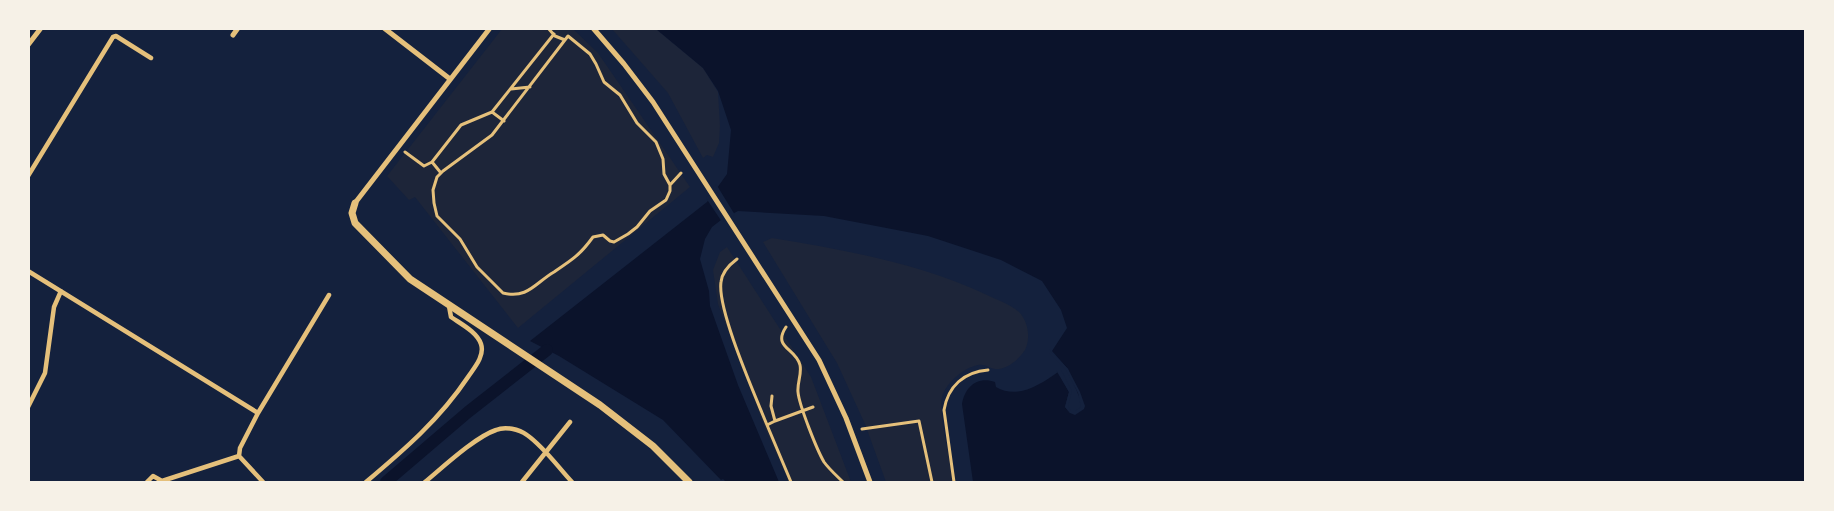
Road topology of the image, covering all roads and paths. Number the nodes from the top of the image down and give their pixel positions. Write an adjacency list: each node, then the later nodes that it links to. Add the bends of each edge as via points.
1 (41, 28): 10 (street)
2 (238, 28): 8 (street)
3 (384, 28): 12 (street)
4 (490, 28): 12 (street)
5 (548, 28): 7 (street)
6 (593, 28): 57 (street, via 648,95 819,360)
7 (554, 34): 9 (street); 14 (street)
8 (233, 35)
9 (565, 40): 13 (street); 22 (street, via 568,36 590,54 604,82 620,95 637,123 656,142)
10 (28, 45)
11 (151, 58): 21 (street, via 113,37)
12 (450, 79): 23 (street)
13 (530, 87): 14 (street); 16 (street)
14 (511, 89): 15 (street)
15 (492, 112): 16 (street); 18 (street, via 461,125)
16 (504, 121): 19 (street, via 492,135)
17 (405, 152): 18 (street, via 424,166)
18 (432, 162): 19 (street)
19 (441, 173): 22 (street, via 433,190 437,216 460,238 473,262 498,290 508,295 535,288 577,258 593,237 603,235 614,242 628,234 666,200)
20 (681, 173): 22 (street)
21 (28, 176)
22 (670, 184)
23 (355, 203): 28 (highway, via 353,219 375,246 410,279)
24 (737, 259): 40 (street, via 723,274 721,290 736,344)
25 (28, 271): 26 (street)
26 (61, 291): 34 (street, via 54,307 45,373); 37 (street)
27 (329, 295): 37 (street)
28 (449, 306): 50 (street, via 451,317 476,335 481,344 479,360 428,429); 54 (highway, via 549,370 639,435)
29 (786, 327): 30 (street)
30 (782, 341): 31 (street); 36 (street, via 800,364 798,392)
31 (779, 349)
32 (988, 370): 59 (street, via 977,371 956,383 946,403)
33 (772, 396): 38 (street)
34 (28, 407)
35 (813, 407): 36 (street)
36 (804, 411): 38 (street); 56 (street, via 823,459)
37 (258, 413): 45 (street)
38 (775, 421): 40 (street)
39 (570, 422): 44 (street)
40 (767, 425): 55 (street)
41 (862, 429): 43 (street, via 919,421)
42 (931, 445): 43 (street)
43 (925, 446): 46 (street)
44 (546, 454): 51 (street, via 527,435 496,429); 52 (street); 53 (street)
45 (239, 456): 48 (street, via 162,481 153,476); 49 (street)
46 (928, 462): 47 (street); 58 (street)
47 (923, 463)
48 (147, 483)
49 (263, 483)
50 (366, 483)
51 (425, 483)
52 (522, 483)
53 (572, 483)
54 (689, 483)
55 (791, 483)
56 (843, 483)
57 (870, 483)
58 (932, 483)
59 (954, 483)

